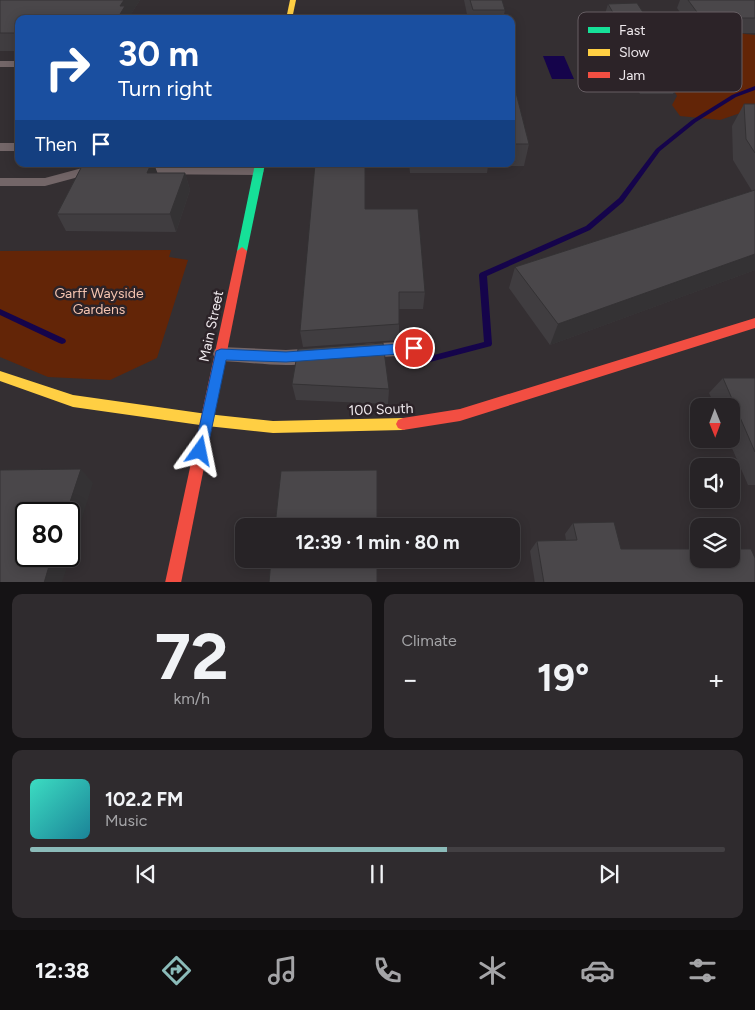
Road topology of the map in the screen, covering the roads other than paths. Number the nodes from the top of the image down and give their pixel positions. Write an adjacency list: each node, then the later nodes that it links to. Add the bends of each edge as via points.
1 (293, 0): 2 (main road)
2 (291, 15)
3 (0, 64): 4 (lane)
4 (15, 64)
5 (0, 147): 6 (lane)
6 (15, 147)
7 (259, 168): 9 (lane); 13 (main road, Main Street)
8 (105, 171): 10 (lane, via 86,171 45,182)
9 (124, 171)
10 (0, 182)
11 (755, 323): 15 (main road, 100 South, via 460,415 413,424 273,427)
12 (414, 348): 13 (lane, via 286,357)
13 (221, 354): 15 (main road, Main Street)
14 (0, 376): 15 (main road, 100 South, via 74,401)
15 (207, 420): 16 (main road, Main Street)
16 (173, 582)

